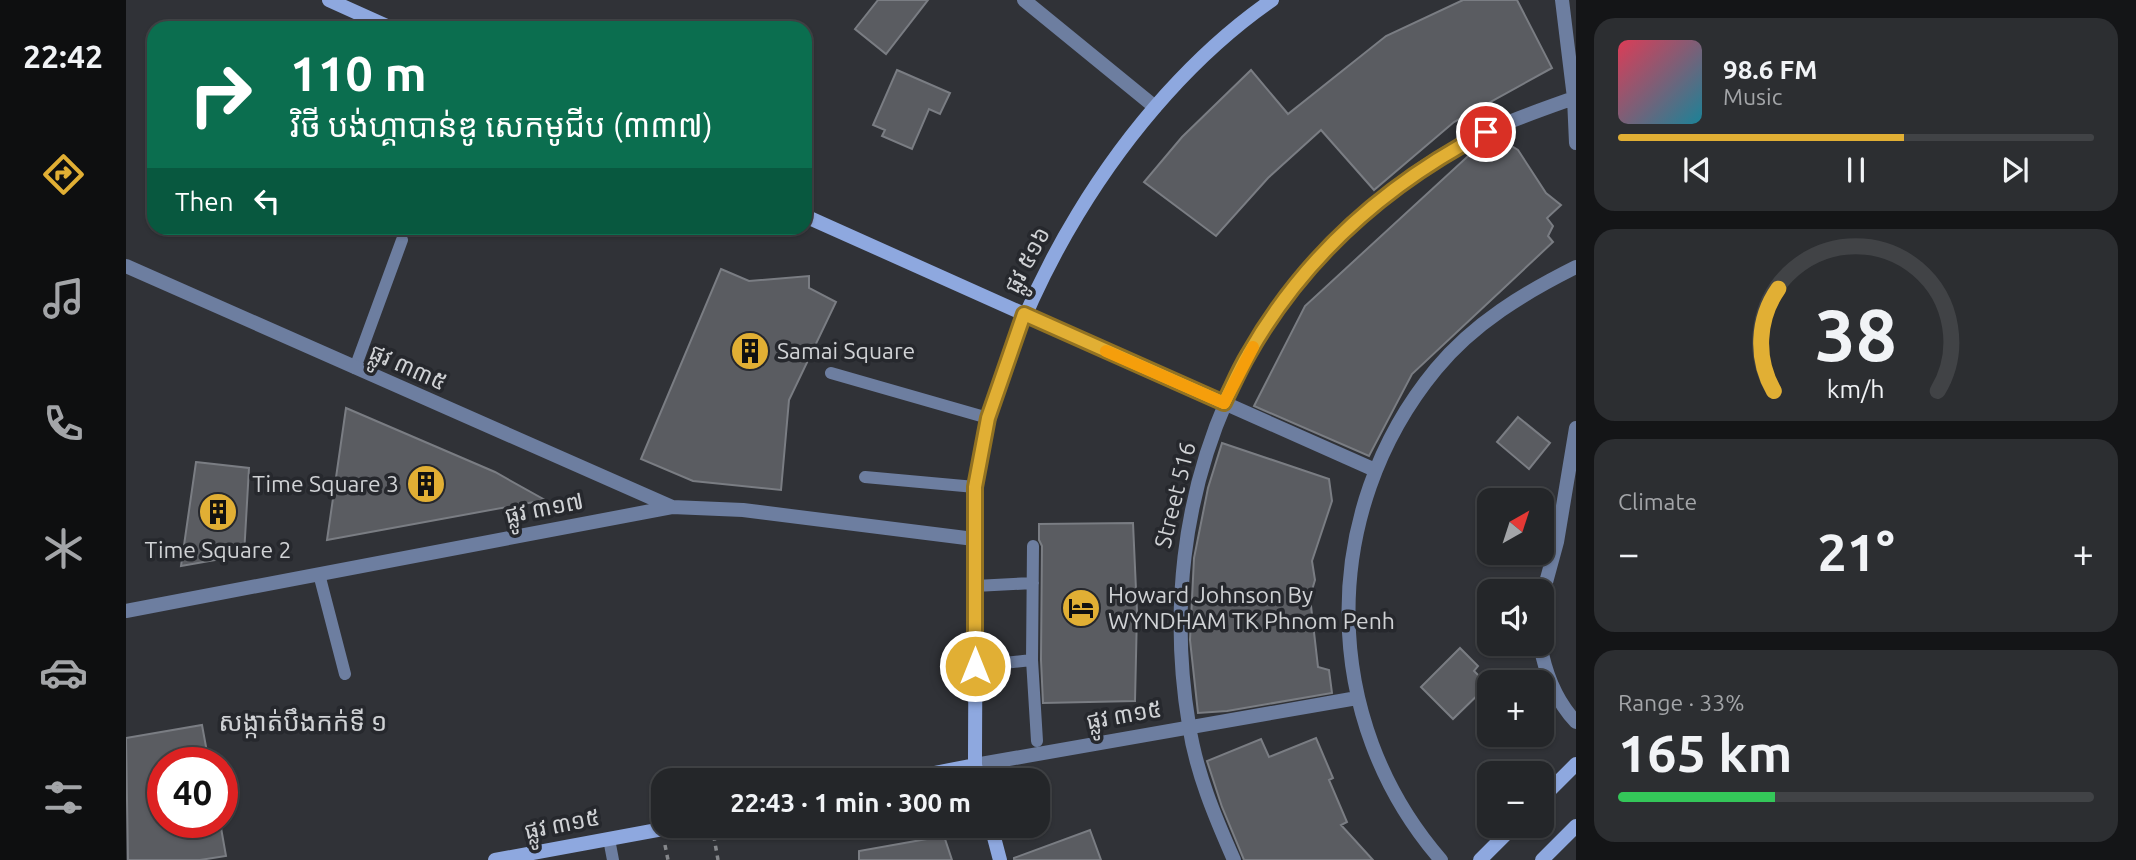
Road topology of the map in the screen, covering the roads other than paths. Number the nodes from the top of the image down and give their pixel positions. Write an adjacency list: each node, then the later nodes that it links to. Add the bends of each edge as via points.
1 (329, 0): 5 (street)
2 (1024, 0): 7 (street)
3 (1272, 0): 7 (street, ផ្លូវ ៥១៦, via 1209,52)
4 (1562, 0): 6 (street)
5 (366, 21)
6 (1574, 98): 8 (street); 16 (street, Street 516, via 1497,127 1444,154 1386,194 1333,242 1287,296 1248,355)
7 (1155, 107): 13 (street, ផ្លូវ ៥១៦, via 1081,205)
8 (1576, 143)
9 (812, 219): 13 (street)
10 (402, 240): 14 (lane)
11 (126, 266): 14 (street, ផ្លូវ ៣៣៥)
12 (1576, 267): 19 (street, via 1527,292 1479,326 1437,368 1402,416)
13 (1024, 314): 16 (street); 17 (street, ផ្លូវ ៥១៦)
14 (355, 368): 22 (street, ផ្លូវ ៣៣៥)
15 (831, 373): 17 (lane)
16 (1224, 403): 19 (street); 36 (street, Street 516, via 1197,481 1182,562 1179,645)
17 (988, 418): 21 (street, ផ្លូវ ៥១៦)
18 (1576, 428): 26 (street)
19 (1375, 470): 34 (street, via 1353,544 1347,621)
20 (865, 477): 21 (lane)
21 (975, 487): 23 (street, ផ្លូវ ៥១៦)
22 (673, 507): 23 (street, ផ្លូវ ៣១៧, via 743,510); 25 (street, ផ្លូវ ៣១៧)
23 (974, 539): 28 (street, ផ្លូវ ៥១៦)
24 (1032, 546): 27 (lane)
25 (319, 574): 29 (street, ផ្លូវ ៣១៧); 33 (lane)
26 (1547, 579)
27 (1032, 583): 28 (lane); 31 (lane)
28 (975, 586): 32 (street, ផ្លូវ ៥១៦)
29 (126, 611)
30 (1542, 656): 35 (street, via 1544,668)
31 (1032, 660): 32 (lane); 37 (lane)
32 (975, 666): 39 (street, ផ្លូវ ៥១៦)
33 (345, 674)
34 (1357, 698): 36 (street, ផ្លូវ ៣១៥); 53 (street, via 1372,748 1395,796)
35 (1576, 722)
36 (1189, 727): 39 (street, ផ្លូវ ៣១៥); 52 (street, Street 516, via 1210,804)
37 (1037, 741)
38 (1576, 764): 42 (street)
39 (975, 765): 40 (street, ផ្លូវ ៣១៥); 41 (street, ផ្លូវ ៥១៦)
40 (960, 768)
41 (976, 768)
42 (1554, 786)
43 (1576, 826): 48 (street)
44 (651, 831): 47 (street, ផ្លូវ ៣១៥)
45 (994, 838): 51 (street)
46 (1502, 838): 54 (street)
47 (609, 839): 49 (street, ផ្លូវ ៣១៥); 50 (lane)
48 (1550, 857)
49 (495, 860)
50 (613, 860)
51 (1000, 860)
52 (1234, 860)
53 (1441, 860)
54 (1479, 860)

